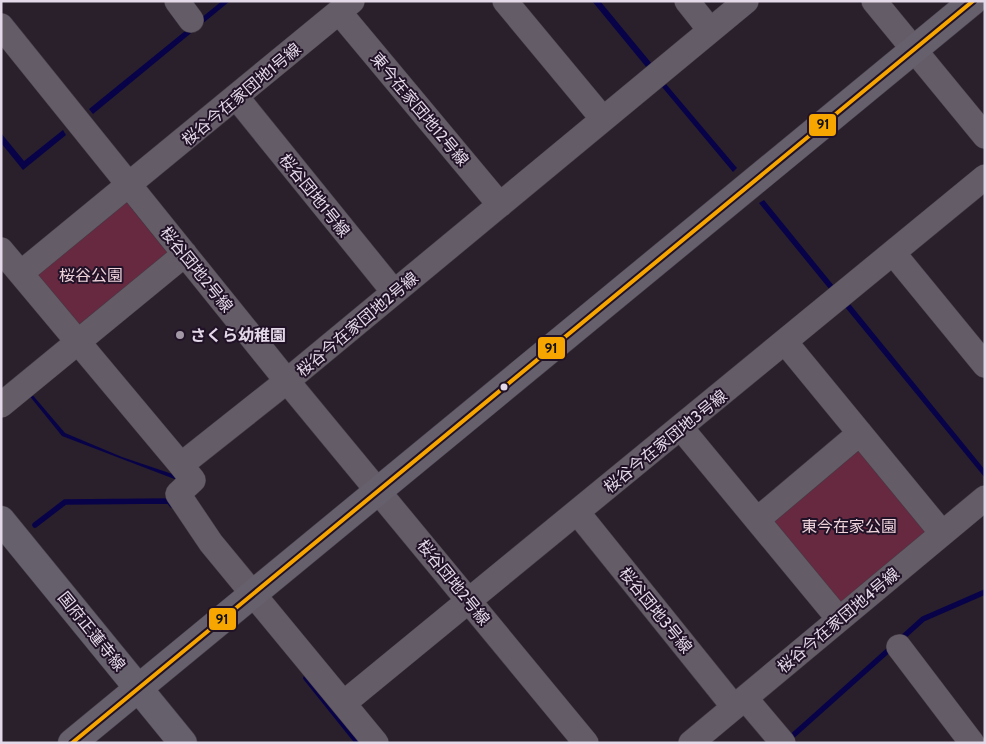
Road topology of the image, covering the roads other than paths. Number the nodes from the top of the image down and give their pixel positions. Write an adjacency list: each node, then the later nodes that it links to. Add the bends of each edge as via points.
1 (505, 1): 11 (street)
2 (687, 1): 8 (street)
3 (746, 1): 8 (street, 桜谷今在家団地2号線)
4 (874, 1): 9 (street)
5 (973, 1): 9 (main road)
6 (346, 7): 10 (street, 桜谷今在家団地1号線); 15 (street, 東今在家団地12号線)
7 (1, 26): 14 (street, 桜谷団地2号線)
8 (710, 30): 11 (street, 桜谷今在家団地2号線)
9 (913, 50): 12 (street); 29 (main road)
10 (237, 98): 14 (street, 桜谷今在家団地1号線); 20 (street, 桜谷団地1号線)
11 (603, 119): 15 (street, 桜谷今在家団地2号線)
12 (985, 136)
13 (985, 177): 18 (street, 桜谷今在家団地3号線)
14 (130, 186): 17 (street, 桜谷団地2号線); 19 (street, 桜谷今在家団地1号線)
15 (500, 205): 20 (street, 桜谷今在家団地2号線)
16 (1, 250): 19 (street)
17 (184, 254): 21 (street); 24 (street, 桜谷団地2号線)
18 (894, 254): 22 (street, 桜谷今在家団地3号線); 23 (street)
19 (21, 273): 21 (street)
20 (394, 292): 24 (street, 桜谷今在家団地2号線)
21 (78, 342): 25 (street); 28 (street)
22 (785, 342): 26 (street, 桜谷今在家団地3号線); 27 (street)
23 (985, 365)
24 (287, 381): 28 (street, 桜谷今在家団地2号線); 29 (street, 桜谷団地2号線)
25 (1, 405)
26 (681, 428): 31 (street, 桜谷今在家団地3号線); 33 (street)
27 (860, 433): 33 (street); 34 (street)
28 (181, 465): 35 (street, via 193,480 178,494 211,543)
29 (379, 491): 35 (main road); 36 (street, 桜谷団地2号線)
30 (985, 498): 34 (street, 桜谷今在家団地4号線)
31 (577, 512): 36 (street, 桜谷今在家団地3号線); 40 (street, 桜谷団地3号線)
32 (1, 520): 39 (main road, 国府正蓮寺線)
33 (757, 520): 37 (street)
34 (942, 533): 37 (street, 桜谷今在家団地4号線)
35 (253, 595): 39 (main road); 41 (street)
36 (469, 600): 41 (street, 桜谷今在家団地3号線); 45 (street, 桜谷団地2号線)
37 (839, 619): 40 (street, 桜谷今在家団地4号線)
38 (899, 647): 48 (street)
39 (139, 689): 42 (main road); 43 (main road, 国府正蓮寺線)
40 (740, 702): 46 (street, 桜谷今在家団地4号線); 47 (street, 桜谷団地3号線)
41 (344, 703): 44 (street)
42 (72, 743)
43 (183, 743)
44 (376, 743)
45 (586, 743)
46 (691, 743)
47 (783, 743)
48 (972, 743)

